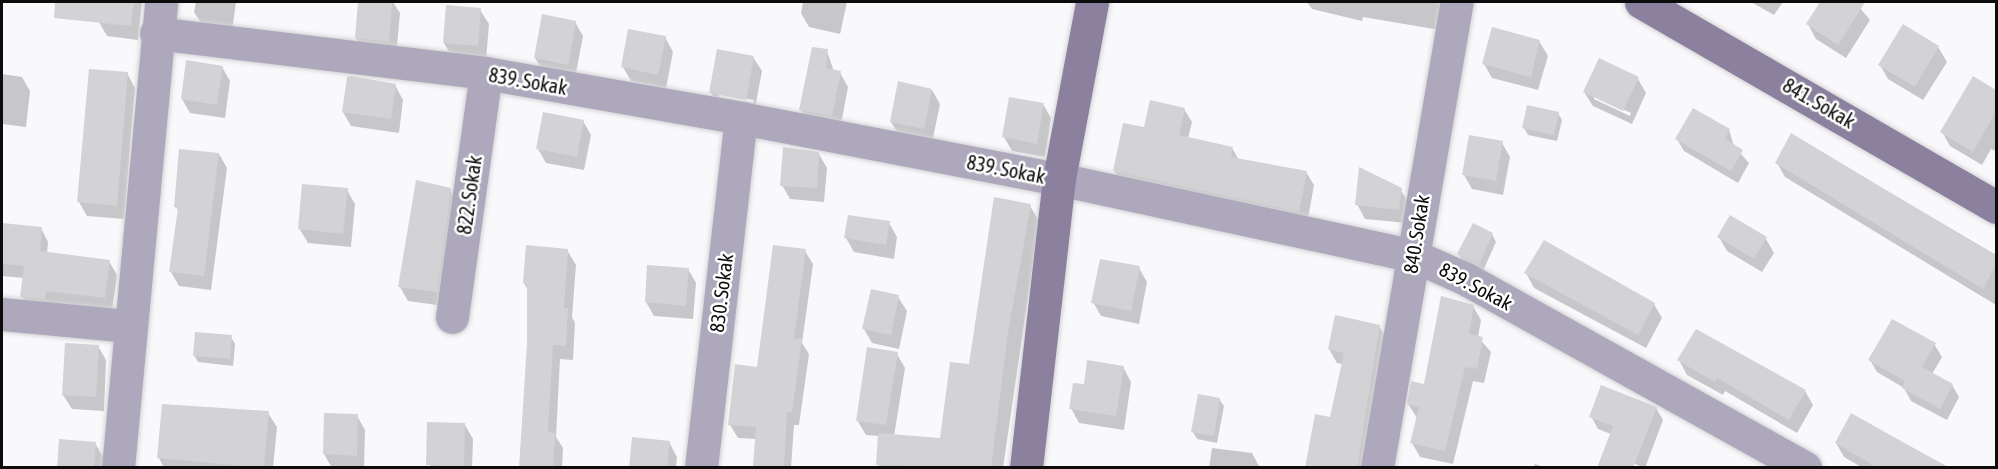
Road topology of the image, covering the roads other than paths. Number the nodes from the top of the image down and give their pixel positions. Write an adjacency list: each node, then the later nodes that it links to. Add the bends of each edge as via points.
1 (161, 2): 5 (street)
2 (1092, 2): 8 (street)
3 (1457, 2): 10 (street, 840. Sokak)
4 (1641, 2): 9 (street, 841. Sokak)
5 (156, 33): 6 (street, 839. Sokak); 13 (street)
6 (486, 73): 7 (street, 839. Sokak); 12 (street, 822. Sokak)
7 (741, 118): 8 (street, 839. Sokak); 15 (street, 830. Sokak)
8 (1059, 179): 10 (street, 839. Sokak); 16 (street)
9 (1996, 207)
10 (1412, 255): 17 (street, 840. Sokak); 18 (street, 839. Sokak, via 1466,279)
11 (2, 314): 13 (street)
12 (452, 317)
13 (129, 326): 14 (street)
14 (118, 468)
15 (701, 468)
16 (1026, 468)
17 (1377, 468)
18 (1805, 468)

